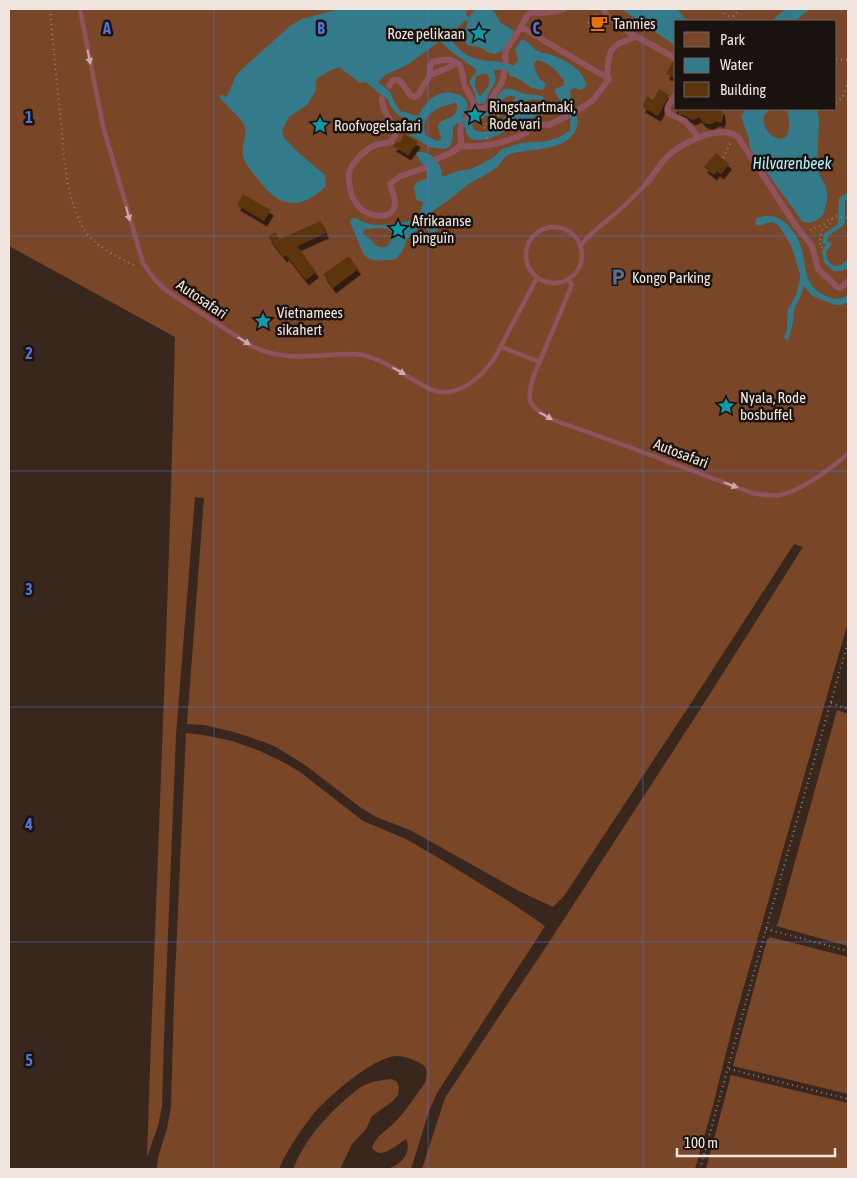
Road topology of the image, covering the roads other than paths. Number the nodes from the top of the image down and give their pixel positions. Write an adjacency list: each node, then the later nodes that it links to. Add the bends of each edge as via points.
1 (80, 9): 29 (lane, Autosafari, one-way to 29, via 103,126 140,257 159,284 262,351 298,357 362,355 385,363 436,391 447,392 469,384 487,368)
2 (564, 9): 4 (street, via 530,13)
3 (602, 9): 5 (street)
4 (521, 27): 7 (street, via 506,50); 11 (street)
5 (636, 37): 6 (street); 11 (street, via 619,42 610,51)
6 (674, 58)
7 (506, 61)
8 (456, 63): 10 (street); 10 (street, via 451,60 432,62); 15 (street, via 462,68 465,87)
9 (504, 72): 15 (street, via 502,83 491,102 485,107)
10 (430, 74): 12 (street, via 415,97 398,80 393,80)
11 (608, 78): 16 (street, via 592,100)
12 (388, 86)
13 (674, 98): 20 (street, via 666,111 685,121)
14 (382, 99): 23 (street, via 382,106 396,134 391,142 375,146 363,154 350,169 349,184 356,204 370,214 387,215 395,204 390,184 399,176)
15 (474, 108): 18 (street)
16 (578, 111)
17 (567, 116): 21 (street, via 549,125 538,124 510,140)
18 (467, 117)
19 (461, 126): 21 (street)
20 (699, 138): 24 (street, via 672,152); 28 (street, via 720,132 738,137 812,246 818,269 840,288)
21 (459, 146): 22 (street)
22 (437, 159)
23 (424, 168)
24 (647, 183): 25 (lane)
25 (580, 246): 26 (lane, via 573,234 562,228 549,227 537,232 529,242 526,254 528,266); 27 (lane, via 580,264)
26 (537, 278): 27 (lane, via 552,283); 29 (lane, Autosafari)
27 (568, 279): 30 (lane, Autosafari, via 572,286)
28 (848, 281)
29 (501, 347): 30 (lane)
30 (540, 362): 31 (lane, Autosafari, one-way to 31, via 529,397 532,406 542,414 752,493 774,495 797,489)
31 (848, 454)

